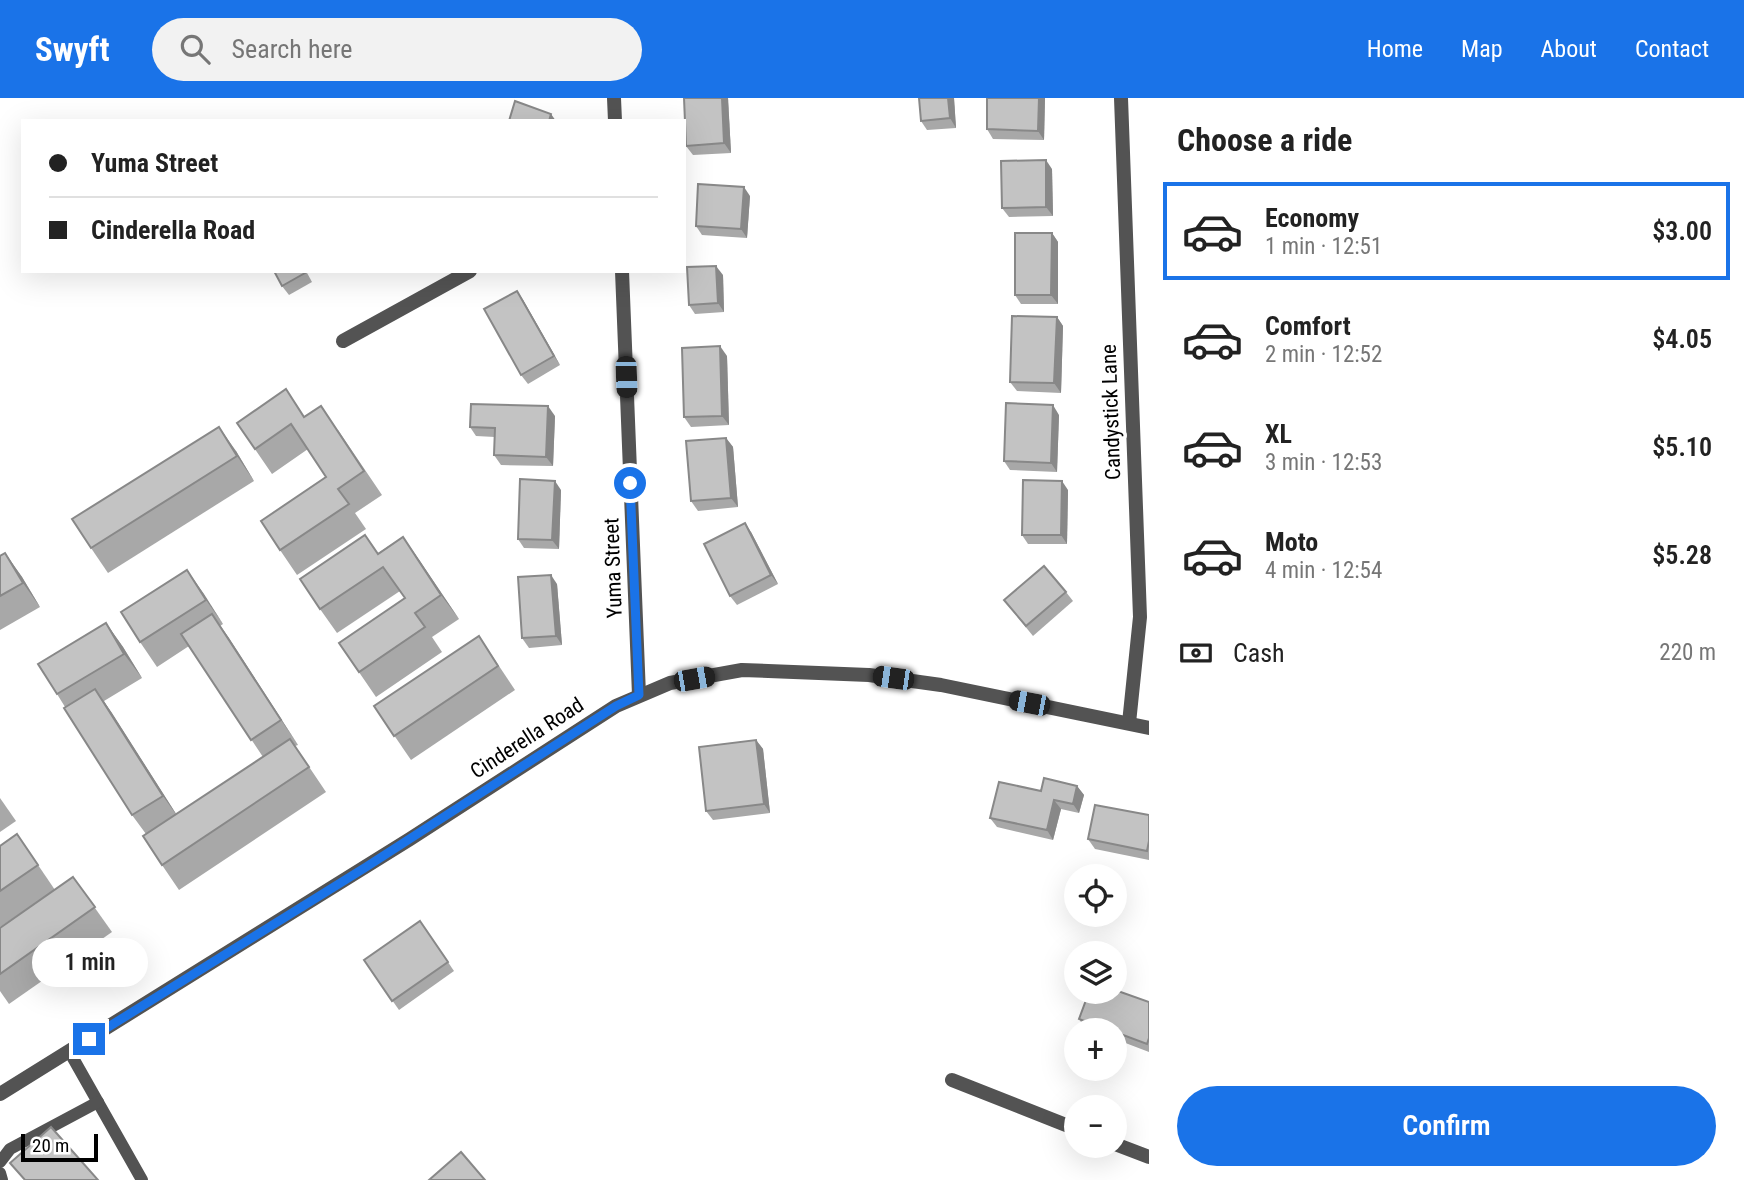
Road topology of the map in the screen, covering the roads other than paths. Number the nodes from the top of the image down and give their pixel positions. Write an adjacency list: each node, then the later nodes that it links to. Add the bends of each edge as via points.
1 (614, 98): 3 (street)
2 (1121, 98): 8 (street, Candystick Lane, via 1140,617)
3 (615, 119)
4 (466, 273): 6 (street)
5 (622, 273): 7 (street, Yuma Street)
6 (343, 341)
7 (639, 695): 8 (street, Cinderella Road, via 670,683 742,670 838,673 941,685); 10 (street, Cinderella Road)
8 (1129, 723): 9 (street, Cinderella Road)
9 (1149, 727)
10 (69, 1051): 12 (street, Cinderella Road); 13 (lane)
11 (952, 1080): 14 (street)
12 (2, 1088)
13 (98, 1102): 16 (lane); 20 (lane)
14 (1064, 1124)
15 (1127, 1149): 17 (street)
16 (1, 1157)
17 (1149, 1157)
18 (0, 1173): 19 (lane)
19 (2, 1180)
20 (142, 1180)

